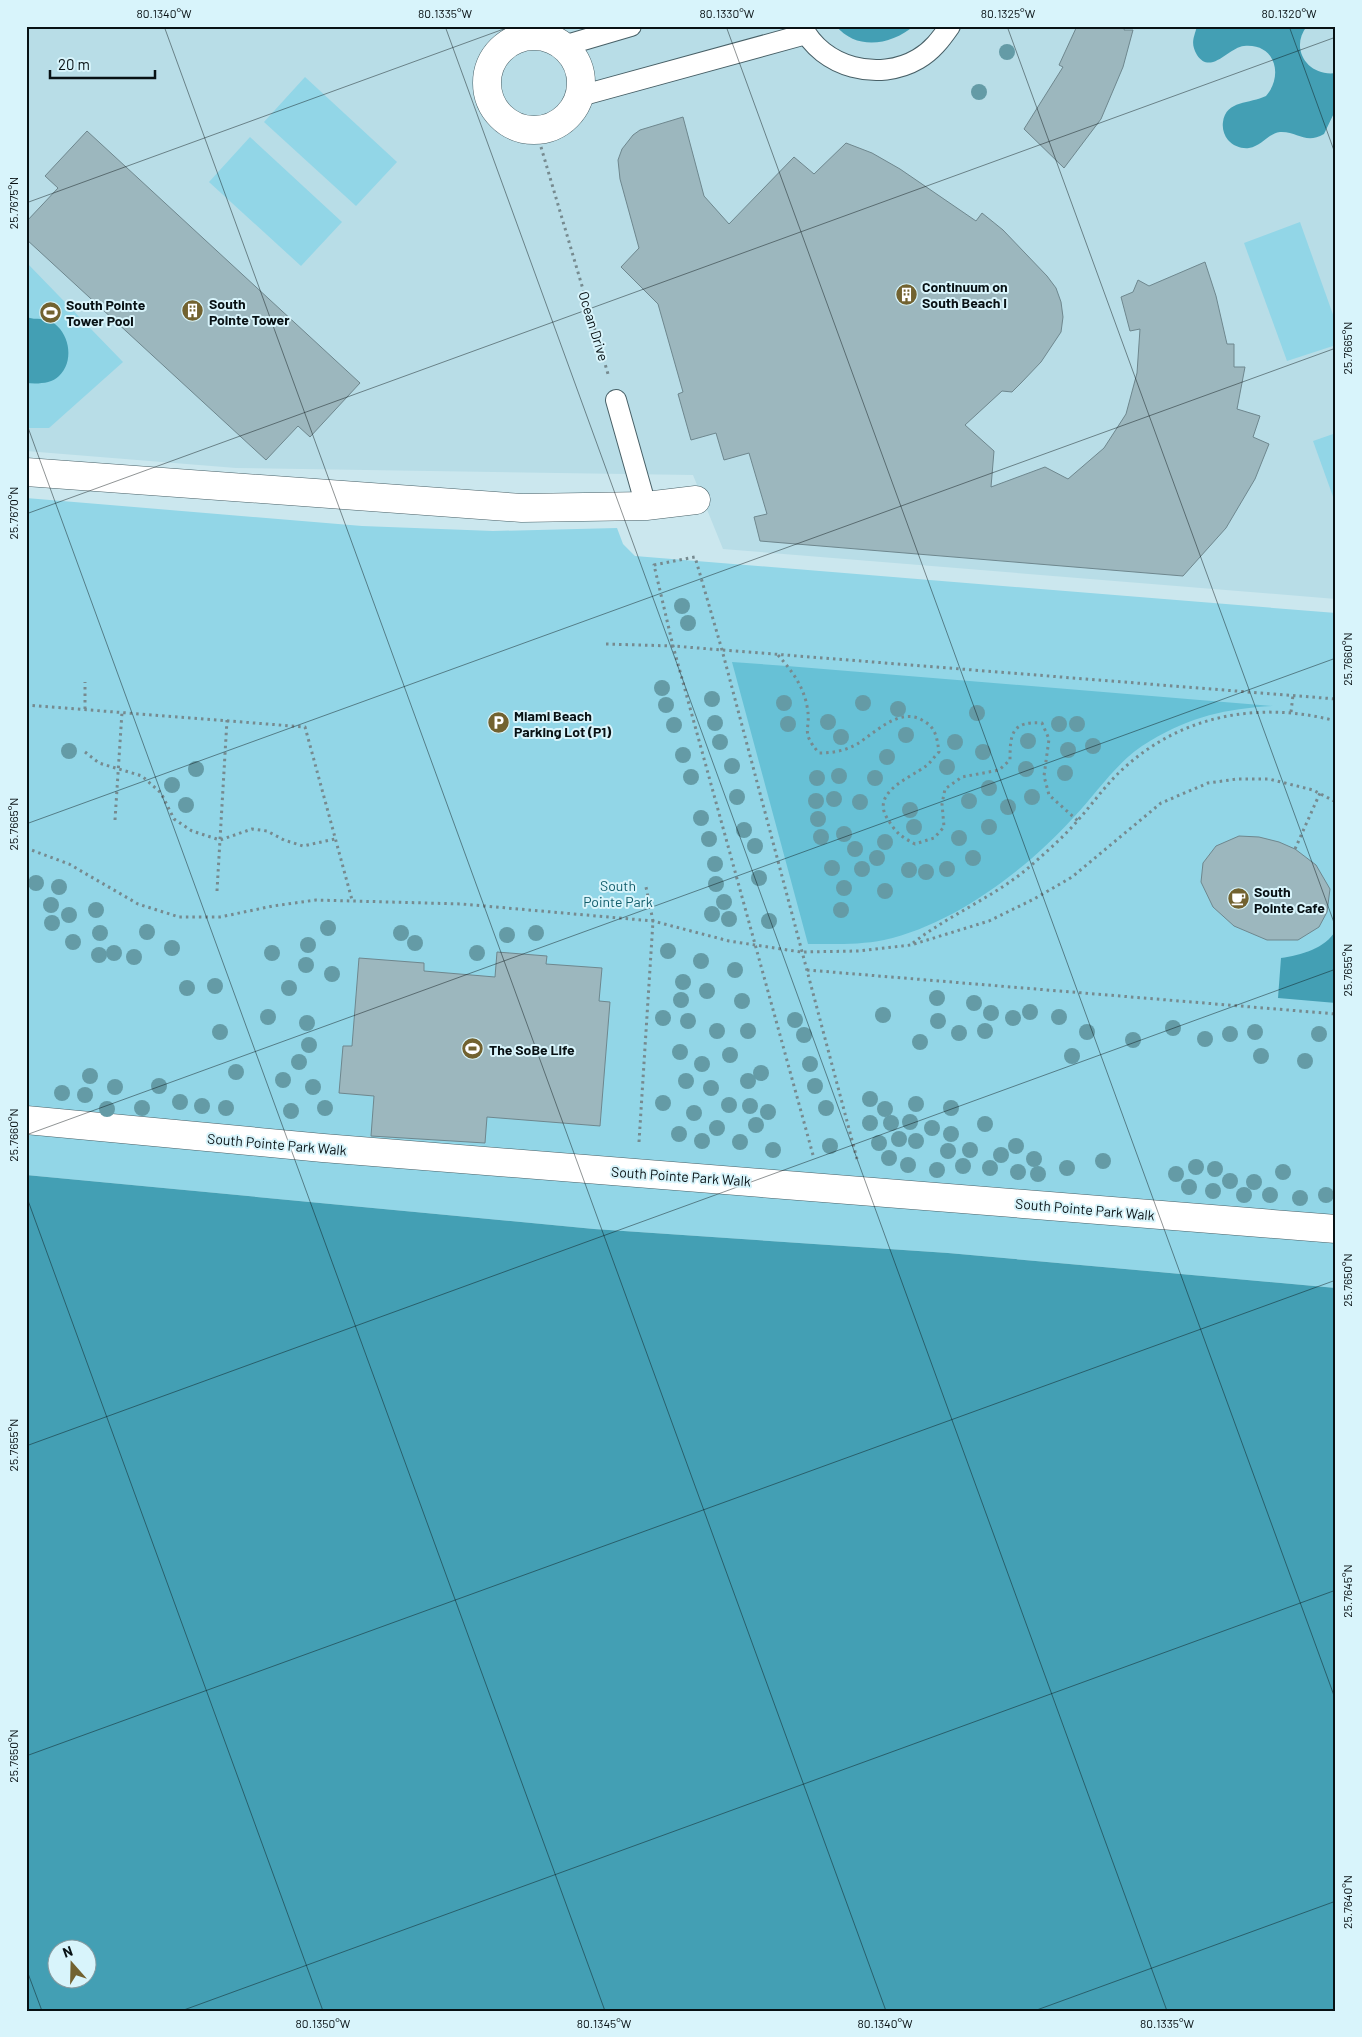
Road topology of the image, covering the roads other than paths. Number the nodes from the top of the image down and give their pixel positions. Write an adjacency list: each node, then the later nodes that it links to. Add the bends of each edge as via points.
1 (631, 26): 6 (lane)
2 (950, 26): 3 (lane, via 940,42 919,59 878,71 837,61 819,49)
3 (804, 30): 7 (lane)
4 (532, 31): 5 (street); 6 (street)
5 (503, 35): 7 (street, via 490,66 487,86 493,107 512,126 539,130 553,126 565,119)
6 (563, 46): 7 (street, via 579,68)
7 (580, 96)
8 (616, 400): 11 (lane)
9 (26, 472): 11 (street, via 522,508)
10 (696, 500): 11 (street)
11 (646, 506)
12 (26, 1120): 13 (street, South Pointe Park Walk, via 323,1148)
13 (1336, 1229)

